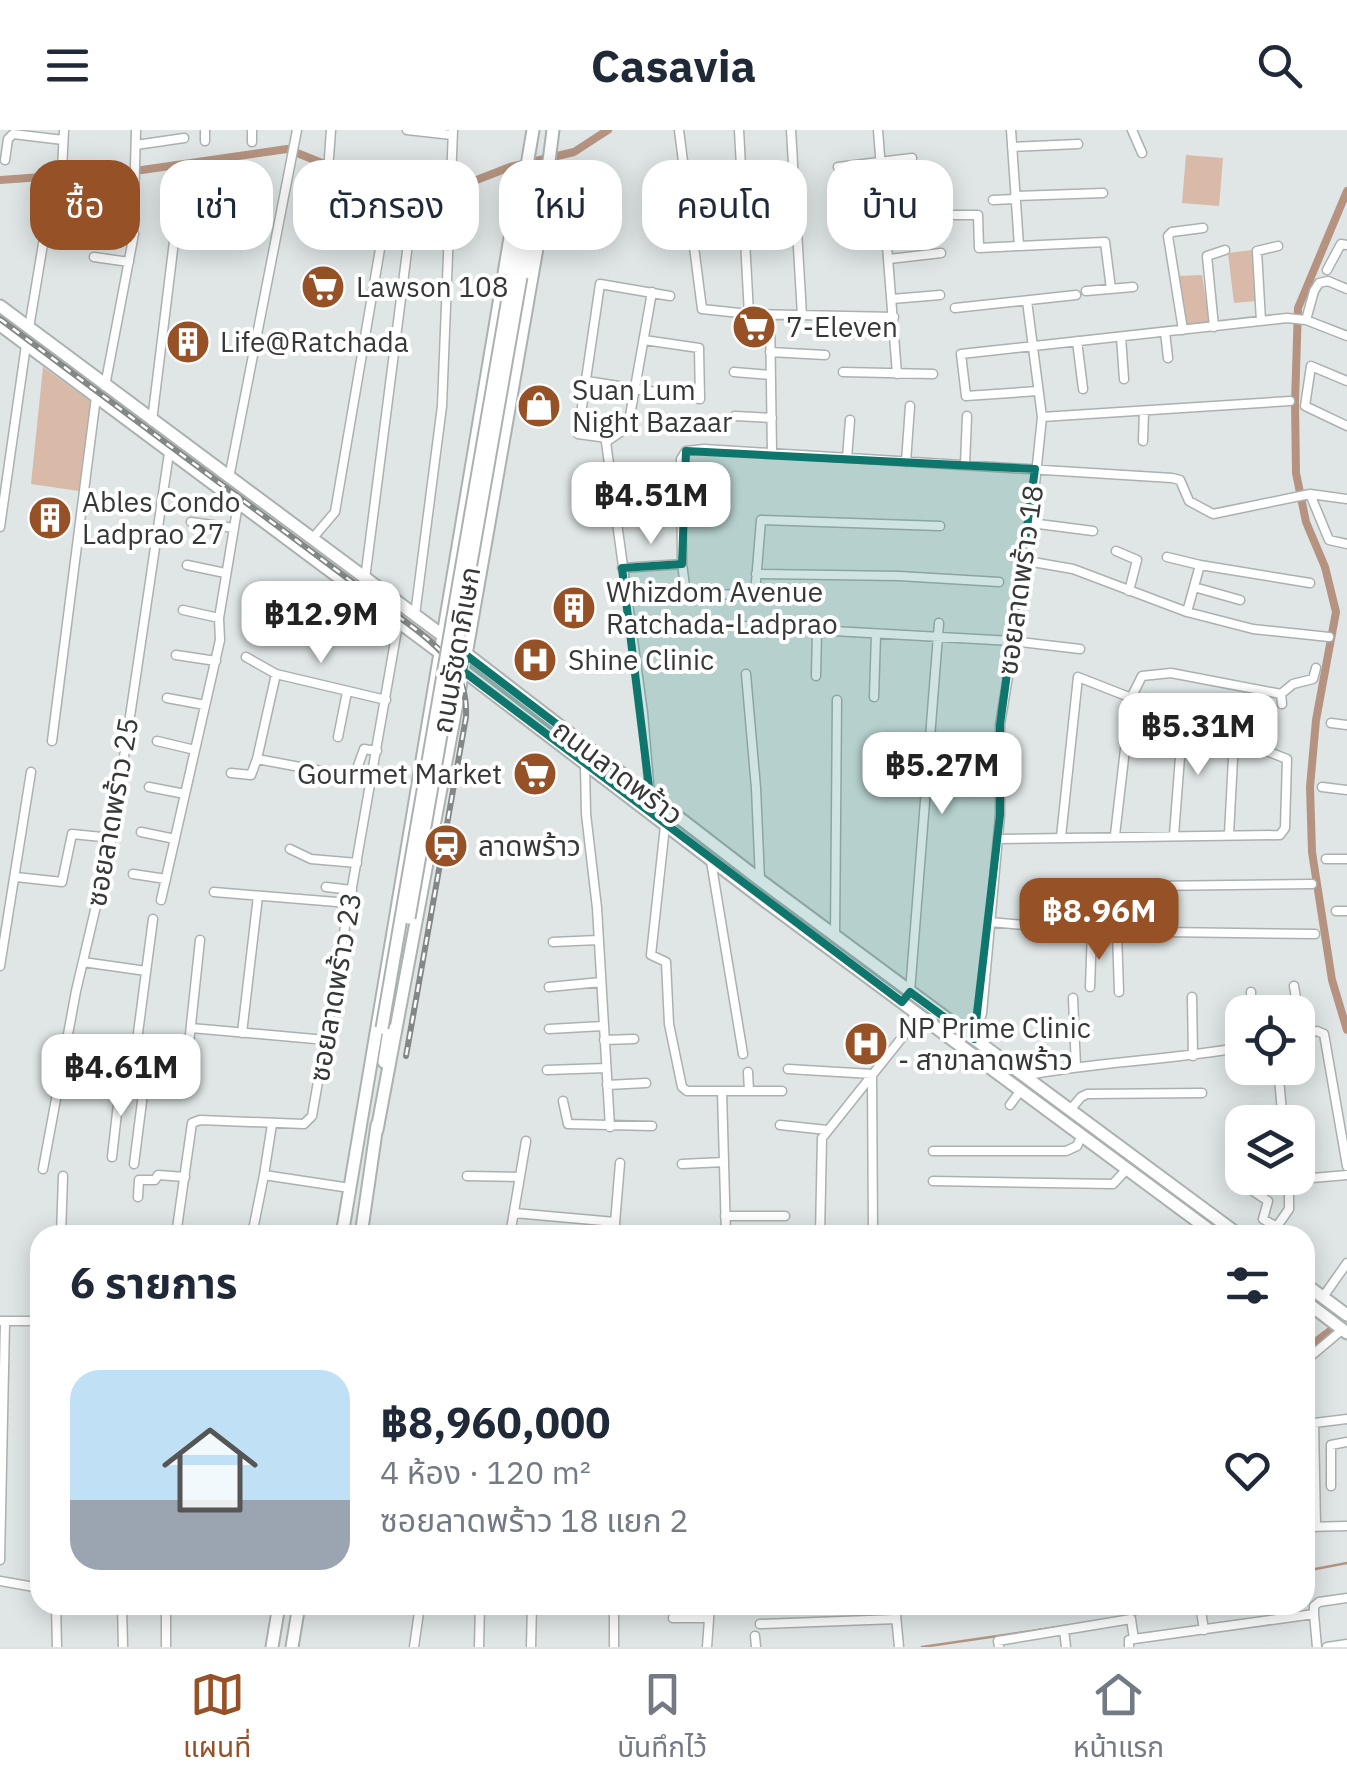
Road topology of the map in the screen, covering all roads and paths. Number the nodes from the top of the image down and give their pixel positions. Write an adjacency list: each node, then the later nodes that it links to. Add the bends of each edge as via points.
1 (136, 130): 21 (street)
2 (205, 130): 18 (street)
3 (252, 130): 19 (street)
4 (297, 130): 121 (street)
5 (331, 130): 24 (street)
6 (407, 130): 15 (street)
7 (533, 130): 29 (main road, ถนนรัชดาภิเษก)
8 (554, 130): 30 (main road, ถนนรัชดาภิเษก)
9 (679, 130): 68 (street, via 702,309)
10 (739, 130): 68 (street)
11 (792, 130): 70 (street)
12 (878, 130): 31 (street)
13 (1011, 130): 22 (street)
14 (1132, 130): 23 (street)
15 (452, 133): 152 (street, via 442,406)
16 (64, 135): 26 (street, via 13,134); 27 (street)
17 (184, 138): 21 (street)
18 (205, 141)
19 (252, 142)
20 (1078, 144): 22 (street)
21 (136, 145): 28 (street)
22 (1012, 147): 34 (street)
23 (1142, 153)
24 (330, 158)
25 (912, 158): 32 (street)
26 (5, 160)
27 (63, 160)
28 (136, 160)
29 (528, 160)
30 (549, 160)
31 (881, 160)
32 (896, 160)
33 (1103, 193): 34 (street)
34 (1015, 198): 35 (street); 39 (street)
35 (993, 200)
36 (953, 215): 39 (street, via 978,215 979,248)
37 (1203, 228): 77 (street, via 1168,236)
38 (1347, 245): 56 (street, via 1340,244)
39 (1019, 246): 59 (street, via 1105,242)
40 (1278, 246): 73 (street, via 1257,251)
41 (42, 250): 76 (street)
42 (131, 250): 55 (street)
43 (173, 250): 109 (street)
44 (380, 250): 133 (street, via 335,512)
45 (407, 250): 144 (street)
46 (508, 250): 112 (main road, ถนนรัชดาภิเษก)
47 (519, 250): 57 (main road, ถนนรัชดาภิเษก)
48 (523, 250): 57 (main road, ถนนรัชดาภิเษก)
49 (537, 250): 114 (main road, ถนนรัชดาภิเษก)
50 (888, 250): 54 (street)
51 (1225, 250): 75 (street, via 1208,256)
52 (941, 253): 54 (street)
53 (94, 257): 55 (street)
54 (889, 258): 64 (street)
55 (129, 262): 96 (street)
56 (1327, 270)
57 (516, 276): 259 (main road, ถนนรัชดาภิเษก, bridge)
58 (1132, 287): 59 (street)
59 (1111, 289): 65 (street)
60 (1347, 289): 72 (street, via 1319,283)
61 (652, 292): 63 (street); 81 (street); 94 (street, via 600,284)
62 (940, 295): 64 (street)
63 (670, 296)
64 (892, 299): 71 (street)
65 (1027, 301): 67 (street); 84 (street, ซอยลาดพร้าว 18)
66 (0, 306): 76 (main road, ถนนลาดพร้าว)
67 (955, 308)
68 (749, 314): 69 (street)
69 (770, 314): 70 (street); 85 (street)
70 (802, 316): 71 (street)
71 (894, 318): 91 (street)
72 (1306, 320): 73 (street); 79 (street)
73 (1261, 321): 75 (street)
74 (0, 325): 83 (main road, ถนนลาดพร้าว)
75 (1214, 327): 77 (street)
76 (29, 328): 96 (main road, ถนนลาดพร้าว)
77 (1182, 330): 78 (street)
78 (1165, 332): 80 (street); 87 (street)
79 (1347, 336)
80 (1121, 337): 82 (street); 93 (street)
81 (644, 340): 97 (street); 97 (street, via 698,348 701,398)
82 (1077, 341): 84 (street); 99 (street)
83 (26, 345): 100 (main road, ถนนลาดพร้าว); 130 (street)
84 (1033, 346): 98 (street, ซอยลาดพร้าว 18); 98 (street, via 963,352 964,393)
85 (770, 352): 86 (street); 90 (street)
86 (825, 355)
87 (1168, 358)
88 (734, 372): 90 (street)
89 (843, 372): 91 (street)
90 (770, 374): 107 (street)
91 (897, 374): 92 (street)
92 (933, 374)
93 (1124, 378)
94 (587, 381): 97 (street); 111 (street, via 578,434)
95 (1347, 381): 110 (street, via 1310,366 1306,408)
96 (106, 386): 109 (main road, ถนนลาดพร้าว)
97 (636, 390): 111 (street, via 626,430)
98 (1038, 390): 106 (street, ซอยลาดพร้าว 18)
99 (1083, 390)
100 (96, 397): 115 (main road, ถนนลาดพร้าว); 190 (street)
101 (1290, 401): 103 (street)
102 (910, 406): 118 (street)
103 (1144, 411): 106 (street); 113 (street)
104 (735, 416): 107 (street)
105 (968, 416): 119 (street)
106 (1042, 416): 120 (street, ซอยลาดพร้าว 18)
107 (772, 418): 116 (street)
108 (850, 420): 117 (street)
109 (152, 421): 121 (main road, ถนนลาดพร้าว)
110 (1347, 426)
111 (607, 438): 141 (street)
112 (476, 440): 114 (main road, via 483,452); 125 (main road, ถนนรัชดาภิเษก)
113 (1143, 441)
114 (501, 445): 126 (main road, ถนนรัชดาภิเษก)
115 (169, 453): 124 (main road, ถนนลาดพร้าว); 211 (street, ซอยลาดพร้าว 25)
116 (772, 453): 117 (street); 138 (street, via 682,454)
117 (847, 458): 118 (street)
118 (906, 462): 119 (street)
119 (965, 465): 120 (street)
120 (1035, 469): 122 (street, via 1176,478 1189,502 1213,514); 128 (street, ซอยลาดพร้าว 18)
121 (229, 478): 133 (main road, ถนนลาดพร้าว)
122 (1310, 494): 123 (street); 134 (street, via 1330,540)
123 (1347, 500)
124 (238, 504): 131 (street); 155 (main road, ถนนลาดพร้าว)
125 (464, 512): 126 (main road, via 471,521); 158 (main road, ถนนรัชดาภิเษก)
126 (489, 515): 166 (main road, ถนนรัชดาภิเษก)
127 (192, 522): 131 (street)
128 (1030, 522): 132 (street); 137 (street, ซอยลาดพร้าว 18)
129 (940, 526): 143 (street, via 761,520)
130 (0, 527)
131 (234, 528): 142 (street)
132 (1093, 531)
133 (312, 539): 144 (main road, ถนนลาดพร้าว)
134 (1347, 544)
135 (1116, 552): 148 (street, via 1137,558)
136 (1167, 558): 139 (street)
137 (1027, 561): 148 (street); 162 (street, ซอยลาดพร้าว 18)
138 (682, 564): 141 (street); 143 (street, via 690,595 753,596)
139 (1200, 565): 146 (street); 147 (street)
140 (186, 566): 142 (street)
141 (622, 568): 202 (street)
142 (225, 573): 153 (street)
143 (756, 574): 145 (street)
144 (365, 579): 152 (main road, ถนนลาดพร้าว)
145 (999, 582)
146 (1310, 584)
147 (1194, 588): 149 (street); 151 (street)
148 (1129, 590): 151 (street)
149 (1240, 600)
150 (182, 610): 153 (street)
151 (1187, 612): 160 (street, via 1253,629)
152 (415, 615): 158 (main road, ถนนลาดพร้าว)
153 (219, 618): 168 (street)
154 (939, 622): 161 (street)
155 (398, 624): 164 (main road, ถนนลาดพร้าว); 180 (street, ซอยลาดพร้าว 23)
156 (744, 626): 157 (street)
157 (818, 631): 159 (street); 173 (street)
158 (442, 635): 164 (main road, ถนนรัชดาภิเษก); 166 (main road, ถนนลาดพร้าว)
159 (876, 635): 161 (street); 177 (street)
160 (1328, 637)
161 (937, 640): 162 (street); 253 (street)
162 (1012, 642): 163 (street); 213 (street, ซอยลาดพร้าว 18, via 1000,725)
163 (1080, 649)
164 (439, 652): 170 (main road, ถนนลาดพร้าว); 203 (main road, ถนนรัชดาภิเษก)
165 (176, 655): 168 (street)
166 (466, 655): 170 (main road, ถนนรัชดาภิเษก); 202 (main road, ถนนลาดพร้าว)
167 (246, 657): 171 (street)
168 (216, 662): 183 (street)
169 (1316, 668): 176 (street, via 1313,680)
170 (463, 671): 175 (main road, ถนนลาดพร้าว); 184 (main road, ถนนรัชดาภิเษก)
171 (276, 674): 174 (street); 194 (street)
172 (746, 674): 224 (street)
173 (816, 676)
174 (347, 692): 180 (street); 188 (street)
175 (492, 694): 184 (main road, via 470,694); 195 (main road, ถนนลาดพร้าว)
176 (1281, 694): 179 (street, via 1166,672 1142,676); 182 (street)
177 (874, 697)
178 (167, 698): 183 (street)
179 (1131, 698): 185 (street); 209 (street); 210 (street, via 1078,678)
180 (386, 700): 193 (street, ซอยลาดพร้าว 23)
181 (837, 700): 240 (street)
182 (1282, 704)
183 (206, 706): 192 (street)
184 (455, 716): 204 (main road, ถนนรัชดาภิเษก)
185 (1184, 718): 189 (street); 207 (street)
186 (1331, 723): 187 (street)
187 (1347, 725)
188 (338, 737)
189 (1234, 740): 208 (street); 208 (street, via 1287,758 1285,828 1280,835)
190 (52, 741)
191 (157, 741): 192 (street)
192 (195, 750): 201 (street)
193 (377, 751): 194 (street, via 364,749 354,778); 218 (street, ซอยลาดพร้าว 23)
194 (257, 758): 197 (street, via 253,774)
195 (586, 765): 205 (main road, ถนนลาดพร้าว); 242 (street)
196 (31, 772): 222 (street)
197 (231, 773)
198 (150, 787): 201 (street)
199 (1322, 787): 200 (street)
200 (1347, 790)
201 (185, 794): 212 (street)
202 (650, 795): 224 (main road, ถนนลาดพร้าว)
203 (412, 806): 204 (main road, via 433,800); 219 (main road, ถนนรัชดาภิเษก)
204 (436, 814): 220 (main road, ถนนรัชดาภิเษก)
205 (665, 826): 217 (main road, ถนนลาดพร้าว); 283 (street, via 650,954 666,962 682,1088)
206 (141, 832): 212 (street)
207 (1174, 834): 208 (street); 209 (street)
208 (1229, 834)
209 (1115, 835): 210 (street)
210 (1060, 837): 213 (street)
211 (112, 838): 222 (street, via 72,834 63,882); 244 (street, ซอยลาดพร้าว 25)
212 (175, 839): 223 (street)
213 (998, 839): 235 (street, ซอยลาดพร้าว 18)
214 (290, 849): 218 (street, via 311,859)
215 (1326, 858): 216 (street)
216 (1347, 859)
217 (711, 860): 253 (main road, ถนนลาดพร้าว); 269 (street)
218 (357, 863): 227 (street, ซอยลาดพร้าว 23)
219 (402, 867): 220 (main road, via 414,858); 292 (main road, ถนนรัชดาภิเษก)
220 (426, 868): 295 (main road, ถนนรัชดาภิเษก)
221 (133, 874): 223 (street)
222 (16, 877): 245 (street)
223 (166, 880): 230 (street)
224 (760, 880): 240 (main road, ถนนลาดพร้าว)
225 (1312, 884): 236 (street, via 1069,887)
226 (326, 886): 227 (street)
227 (352, 890): 231 (street, ซอยลาดพร้าว 23)
228 (214, 892): 229 (street)
229 (258, 896): 231 (street); 262 (street)
230 (161, 900)
231 (349, 903): 266 (street, ซอยลาดพร้าว 23)
232 (1336, 911): 233 (street)
233 (1347, 911)
234 (152, 919): 246 (street)
235 (990, 922): 236 (street); 265 (street, ซอยลาดพร้าว 18)
236 (1064, 928): 237 (street)
237 (1092, 931): 238 (street); 250 (street)
238 (1117, 933): 239 (street); 251 (street)
239 (1315, 934)
240 (836, 936): 253 (main road, ถนนลาดพร้าว)
241 (200, 940): 258 (street)
242 (598, 940): 243 (street); 247 (street)
243 (553, 942)
244 (83, 962): 246 (street); 306 (street, ซอยลาดพร้าว 25)
245 (0, 966)
246 (146, 971): 261 (street)
247 (601, 982): 249 (street); 257 (street)
248 (1294, 986): 252 (street)
249 (549, 987)
250 (1090, 987)
251 (1119, 992)
252 (1295, 995)
253 (906, 997): 256 (main road, ถนนลาดพร้าว)
254 (1192, 997): 270 (street)
255 (1073, 998): 271 (street)
256 (924, 1010): 265 (main road, ถนนลาดพร้าว); 276 (street); 282 (main road, ถนนลาดพร้าว)
257 (603, 1026): 260 (street); 267 (street)
258 (191, 1028): 262 (street); 278 (street, via 185,1080)
259 (385, 1029): 292 (main road, ถนนรัชดาภิเษก); 295 (main road, ถนนรัชดาภิเษก)
260 (549, 1029)
261 (138, 1033)
262 (242, 1033): 266 (street)
263 (1315, 1033): 294 (street, via 1324,1034)
264 (634, 1038): 267 (street)
265 (974, 1038): 277 (main road, ถนนลาดพร้าว)
266 (326, 1040): 289 (street, ซอยลาดพร้าว 23, via 309,1122)
267 (604, 1040): 272 (street)
268 (1225, 1050): 270 (street)
269 (744, 1054)
270 (1193, 1056): 271 (street)
271 (1076, 1067): 277 (street)
272 (606, 1068): 274 (street); 280 (street)
273 (788, 1069): 276 (street)
274 (547, 1070)
275 (748, 1072): 281 (street)
276 (872, 1074): 296 (street); 333 (street)
277 (1024, 1076): 288 (main road, ถนนลาดพร้าว)
278 (145, 1078): 300 (street, via 121,1077); 303 (street)
279 (646, 1084): 280 (street)
280 (607, 1085): 293 (street)
281 (749, 1090): 283 (street); 284 (street)
282 (1021, 1090): 287 (street); 297 (main road, ถนนลาดพร้าว)
283 (722, 1091): 301 (street)
284 (782, 1091)
285 (1202, 1093): 288 (street, via 1088,1094)
286 (563, 1101): 293 (street, via 567,1123)
287 (1010, 1105)
288 (1070, 1110): 335 (main road, ถนนลาดพร้าว)
289 (272, 1124): 310 (street); 312 (street, ซอยลาดพร้าว 23, via 192,1122)
290 (780, 1125): 296 (street)
291 (652, 1126): 293 (street)
292 (360, 1127): 316 (main road, ถนนรัชดาภิเษก)
293 (610, 1127)
294 (1344, 1129): 305 (street)
295 (377, 1130): 328 (main road, ถนนรัชดาภิเษก)
296 (826, 1130): 332 (street)
297 (1082, 1135): 299 (street, via 1066,1151); 307 (main road, ถนนลาดพร้าว)
298 (526, 1141): 314 (street)
299 (933, 1151)
300 (112, 1156)
301 (724, 1162): 304 (street); 321 (street)
302 (620, 1163): 323 (street)
303 (134, 1164)
304 (682, 1164)
305 (1347, 1166)
306 (43, 1169)
307 (1127, 1169): 315 (street, via 1113,1184); 334 (main road, ถนนลาดพร้าว)
308 (1347, 1175): 313 (street)
309 (63, 1176): 324 (street)
310 (264, 1176): 316 (street); 326 (street)
311 (466, 1176): 314 (street)
312 (184, 1177): 319 (street, via 139,1180); 325 (street, ซอยลาดพร้าว 23)
313 (1315, 1177)
314 (520, 1178): 320 (street)
315 (933, 1181)
316 (350, 1188): 327 (main road, ถนนรัชดาภิเษก)
317 (1258, 1195): 336 (street, via 1268,1202 1263,1219)
318 (1289, 1195): 337 (street)
319 (138, 1197)
320 (514, 1213): 323 (street); 329 (street)
321 (725, 1216): 322 (street); 331 (street)
322 (785, 1216)
323 (616, 1222): 330 (street)
324 (61, 1225)
325 (177, 1225)
326 (254, 1225)
327 (344, 1225)
328 (363, 1225)
329 (512, 1225)
330 (616, 1225)
331 (725, 1225)
332 (820, 1225)
333 (873, 1225)
334 (1203, 1225)
335 (1225, 1225)
336 (1268, 1225)
337 (1278, 1225)
338 (1347, 1263): 340 (street)
339 (1315, 1291): 340 (main road)
340 (1323, 1297): 342 (main road)
341 (1315, 1308): 345 (main road)
342 (1347, 1315)
343 (30, 1321): 344 (street)
344 (2, 1322): 354 (street)
345 (1345, 1331): 346 (street)
346 (1315, 1354)
347 (1347, 1418): 348 (street)
348 (1315, 1421)
349 (1347, 1442): 351 (street, via 1331,1444)
350 (1315, 1474): 353 (street)
351 (1332, 1486)
352 (1347, 1526): 353 (street)
353 (1316, 1527)
354 (0, 1560)
355 (0, 1581): 356 (street)
356 (30, 1586)
357 (1347, 1598): 358 (street)
358 (1315, 1605)
359 (56, 1615): 384 (street)
360 (122, 1615): 385 (street)
361 (166, 1615): 386 (street)
362 (277, 1615): 387 (main road)
363 (298, 1615): 388 (main road)
364 (419, 1615): 389 (street)
365 (480, 1615): 390 (street)
366 (532, 1615): 391 (street)
367 (614, 1615): 392 (street)
368 (709, 1615): 375 (street)
369 (896, 1615): 376 (street)
370 (1130, 1615): 378 (street); 381 (street)
371 (1202, 1615): 379 (street)
372 (1307, 1615): 379 (street)
373 (1314, 1615): 397 (street)
374 (673, 1618): 375 (street)
375 (709, 1618): 393 (street)
376 (896, 1619): 377 (street); 395 (street)
377 (760, 1624)
378 (1064, 1630): 382 (street); 396 (street)
379 (1204, 1630): 381 (street)
380 (755, 1636): 394 (street)
381 (1131, 1642)
382 (998, 1644)
383 (1347, 1644): 398 (street)
384 (57, 1647)
385 (123, 1647)
386 (166, 1647)
387 (272, 1647)
388 (292, 1647)
389 (414, 1647)
390 (479, 1647)
391 (531, 1647)
392 (614, 1647)
393 (707, 1647)
394 (756, 1647)
395 (899, 1647)
396 (1066, 1647)
397 (1317, 1647)
398 (1328, 1647)

